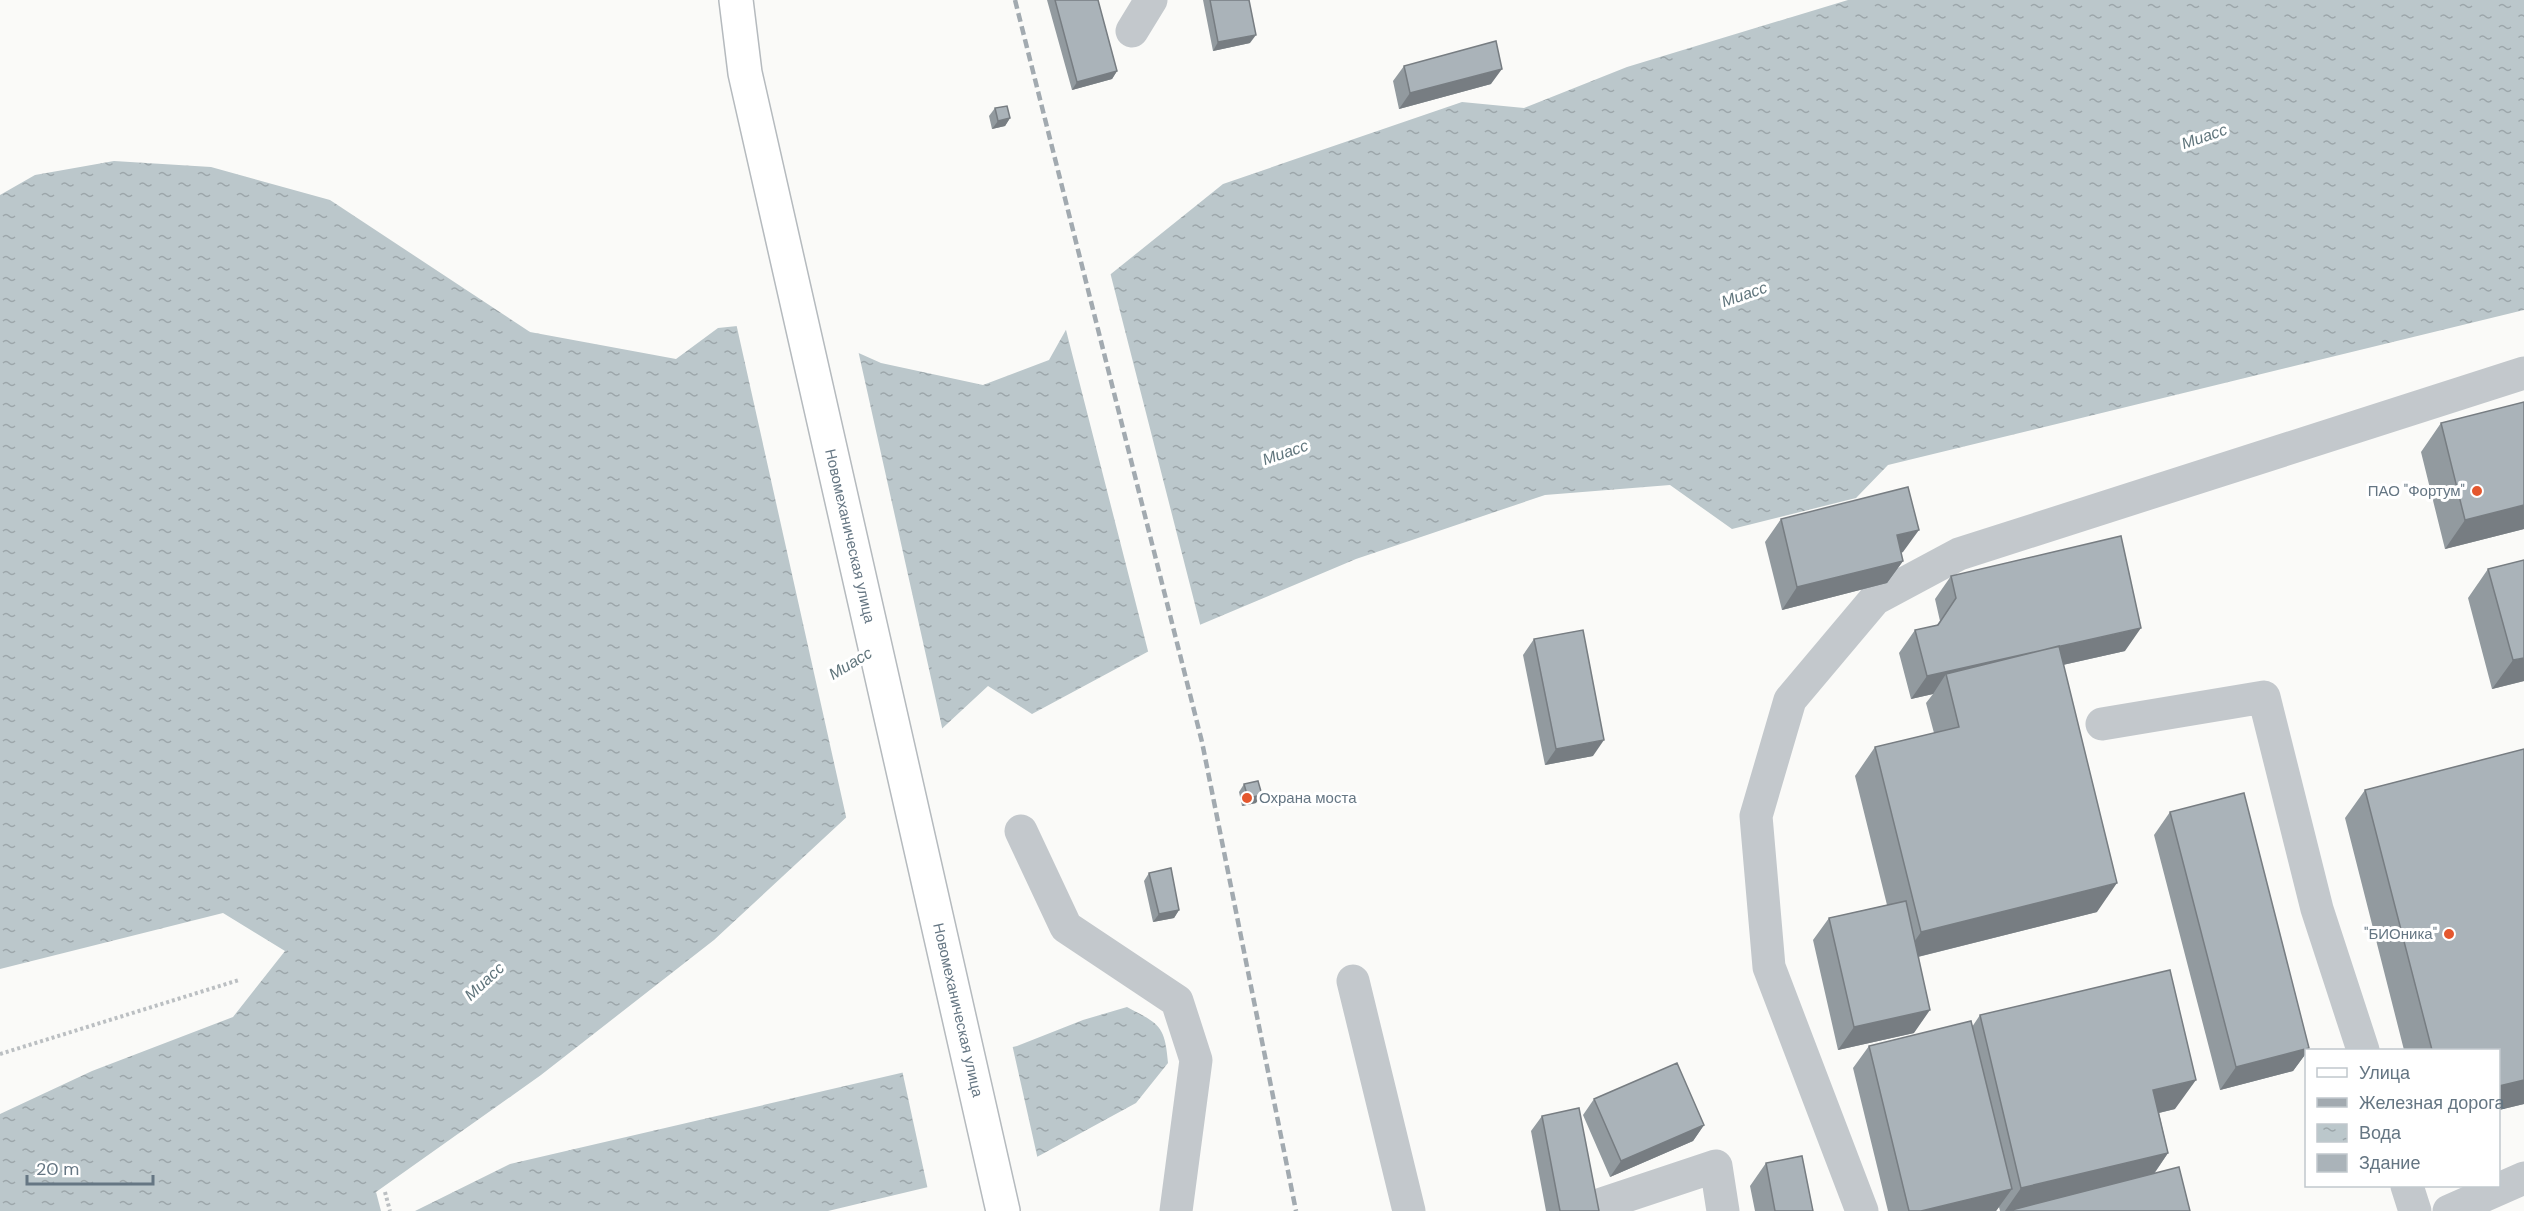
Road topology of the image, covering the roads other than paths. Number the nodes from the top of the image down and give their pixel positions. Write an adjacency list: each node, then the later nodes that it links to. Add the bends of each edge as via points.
1 (736, 0): 11 (main road, Новомеханическая улица, via 746,73)
2 (1151, 0): 3 (lane)
3 (1132, 31)
4 (2524, 373): 16 (lane, via 1959,554 1875,599 1790,700 1756,816 1768,967)
5 (2102, 724): 8 (lane, via 2264,697 2317,909)
6 (1021, 831): 12 (lane, via 1066,927 1177,1000 1196,1060)
7 (1353, 981): 13 (lane)
8 (2363, 1049)
9 (2524, 1178): 18 (lane)
10 (2408, 1187): 17 (lane)
11 (1003, 1211)
12 (1176, 1211)
13 (1408, 1211)
14 (1603, 1211): 15 (lane, via 1602,1204 1716,1166)
15 (1723, 1211)
16 (1862, 1211)
17 (2415, 1211)
18 (2449, 1211)

